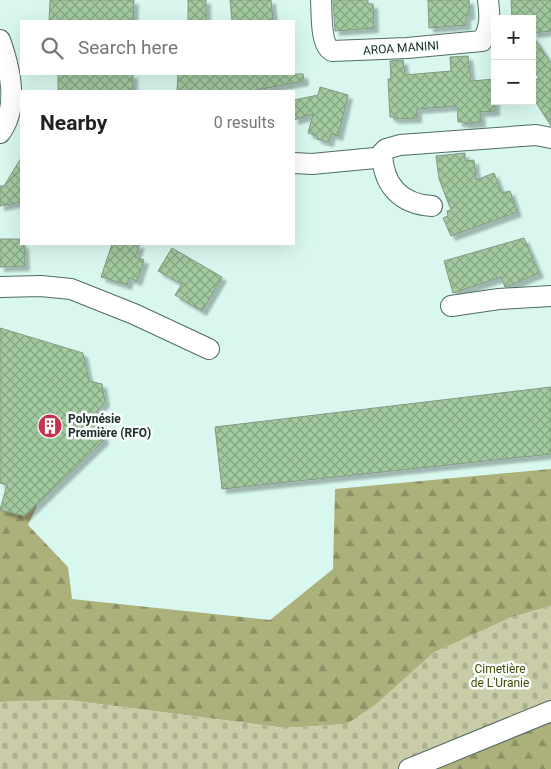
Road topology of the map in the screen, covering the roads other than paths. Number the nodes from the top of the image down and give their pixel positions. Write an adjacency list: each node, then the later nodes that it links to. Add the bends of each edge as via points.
1 (321, 0): 2 (street, AROA MANINI, via 324,40 332,51 482,41 489,28)
2 (488, 0)
3 (0, 40): 4 (street)
4 (16, 109): 5 (street)
5 (0, 133)
6 (551, 138): 7 (street, via 536,135 449,140 400,145)
7 (382, 153): 8 (street, via 375,158 353,161); 9 (street, via 383,167 391,186 403,198 418,205)
8 (295, 162)
9 (432, 206)
10 (0, 287): 13 (street, via 72,289)
11 (551, 296): 12 (street)
12 (451, 306)
13 (209, 349)
14 (551, 711): 15 (street)
15 (409, 769)

